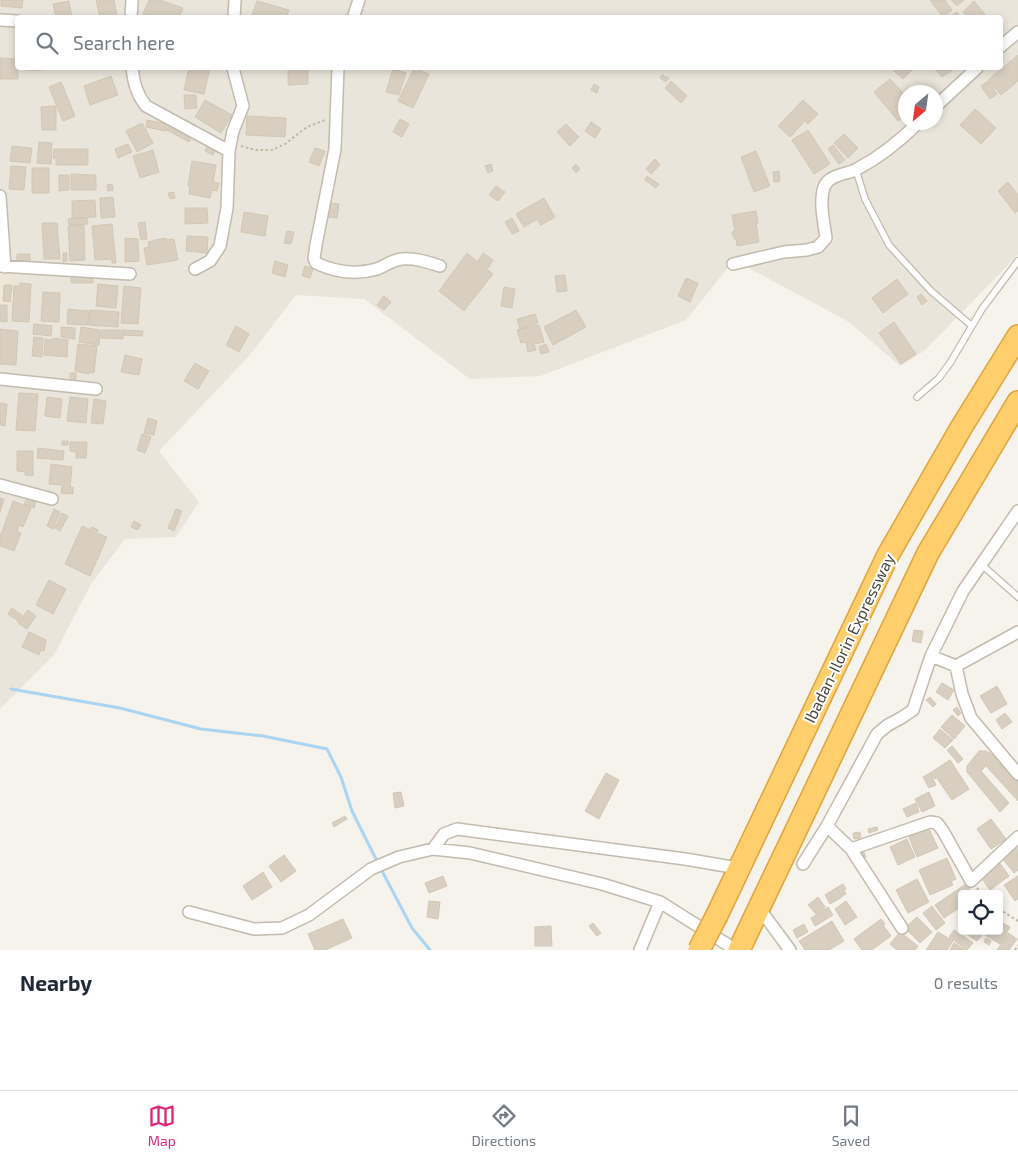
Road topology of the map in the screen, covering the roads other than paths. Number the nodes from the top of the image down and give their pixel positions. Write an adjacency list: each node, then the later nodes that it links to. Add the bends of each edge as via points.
1 (132, 0): 4 (street)
2 (236, 0): 5 (street)
3 (359, 0): 6 (street)
4 (131, 15)
5 (234, 15)
6 (354, 15)
7 (0, 20): 8 (street)
8 (15, 21)
9 (1018, 32): 10 (street)
10 (1003, 44)
11 (132, 70): 17 (street, via 134,84 146,106)
12 (233, 70): 17 (street, via 243,106)
13 (338, 70): 22 (street, via 335,149 316,245 316,263 353,273 377,269 400,260 416,259)
14 (975, 70): 15 (street)
15 (943, 100)
16 (911, 130): 18 (street, via 899,142)
17 (230, 147): 24 (street, via 227,208 220,246 210,261)
18 (856, 170): 21 (street, via 828,181 824,188 826,238 818,247); 26 (lane, via 865,199 889,245 931,291)
19 (0, 196): 23 (street)
20 (1018, 261): 26 (lane)
21 (733, 264)
22 (440, 266)
23 (2, 267): 25 (street)
24 (195, 269)
25 (130, 274)
26 (972, 326): 30 (lane, via 939,378)
27 (1018, 336): 46 (highway, Ibadan-Ilorin Expressway, via 888,555)
28 (0, 379): 29 (street)
29 (96, 389)
30 (917, 398)
31 (1018, 402): 48 (highway, via 928,554)
32 (0, 485): 33 (street)
33 (52, 499)
34 (1017, 514): 35 (street)
35 (982, 565): 36 (lane); 38 (street, via 963,591)
36 (1018, 597)
37 (1018, 632): 39 (street)
38 (931, 656): 39 (street); 41 (street, via 913,710 877,734)
39 (956, 666): 40 (street, via 972,718)
40 (1018, 774)
41 (827, 826): 44 (street); 45 (street)
42 (1018, 837): 44 (street, via 971,881 937,823 930,822)
43 (433, 848): 46 (street, via 444,834 458,829); 47 (street, via 536,868); 49 (street, via 371,869 309,915 282,928 254,929)
44 (851, 849): 50 (street)
45 (803, 864)
46 (738, 868): 53 (highway, Ibadan-Ilorin Expressway, bridge)
47 (660, 902): 51 (street); 52 (street)
48 (758, 908): 51 (highway); 54 (street)
49 (189, 912)
50 (902, 928)
51 (739, 947)
52 (640, 950)
53 (699, 950)
54 (790, 950)

